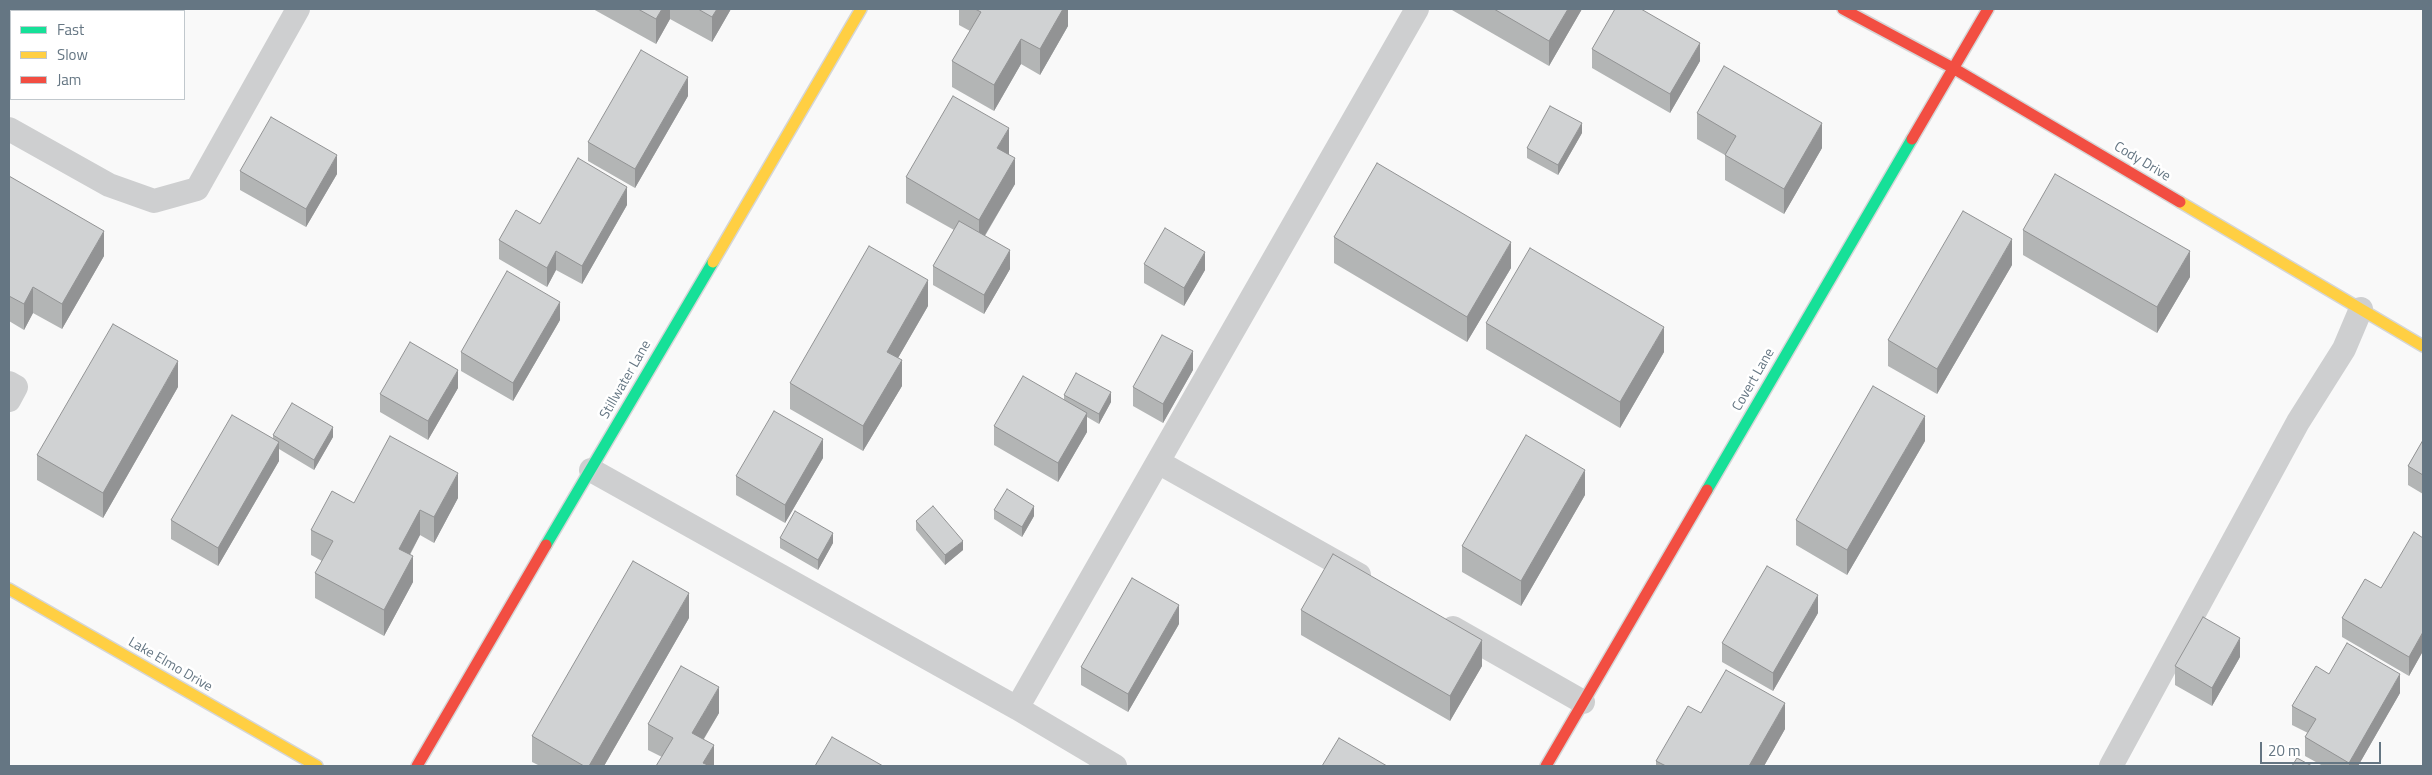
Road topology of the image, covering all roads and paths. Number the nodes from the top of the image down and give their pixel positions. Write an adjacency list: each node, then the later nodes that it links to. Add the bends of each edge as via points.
1 (298, 9): 7 (lane, via 197,190 154,201 108,185)
2 (861, 9): 13 (street, Stillwater Lane)
3 (1417, 9): 12 (lane)
4 (1843, 9): 6 (street, Cody Drive)
5 (1988, 9): 6 (street, Covert Lane)
6 (1953, 68): 8 (street, Cody Drive); 17 (street, Covert Lane)
7 (9, 129)
8 (2361, 309): 9 (street, Cody Drive); 23 (lane, via 2344,349 2298,422)
9 (2423, 346)
10 (9, 383): 11 (lane, via 16,387)
11 (9, 400)
12 (1158, 462): 14 (lane); 18 (lane)
13 (591, 470): 18 (lane); 20 (street, Stillwater Lane)
14 (1375, 584)
15 (9, 589): 19 (street, Lake Elmo Drive)
16 (1436, 618): 17 (lane)
17 (1583, 702): 22 (street, Covert Lane)
18 (1017, 708): 21 (lane)
19 (317, 766)
20 (417, 766)
21 (1114, 766)
22 (1546, 766)
23 (2111, 766)

